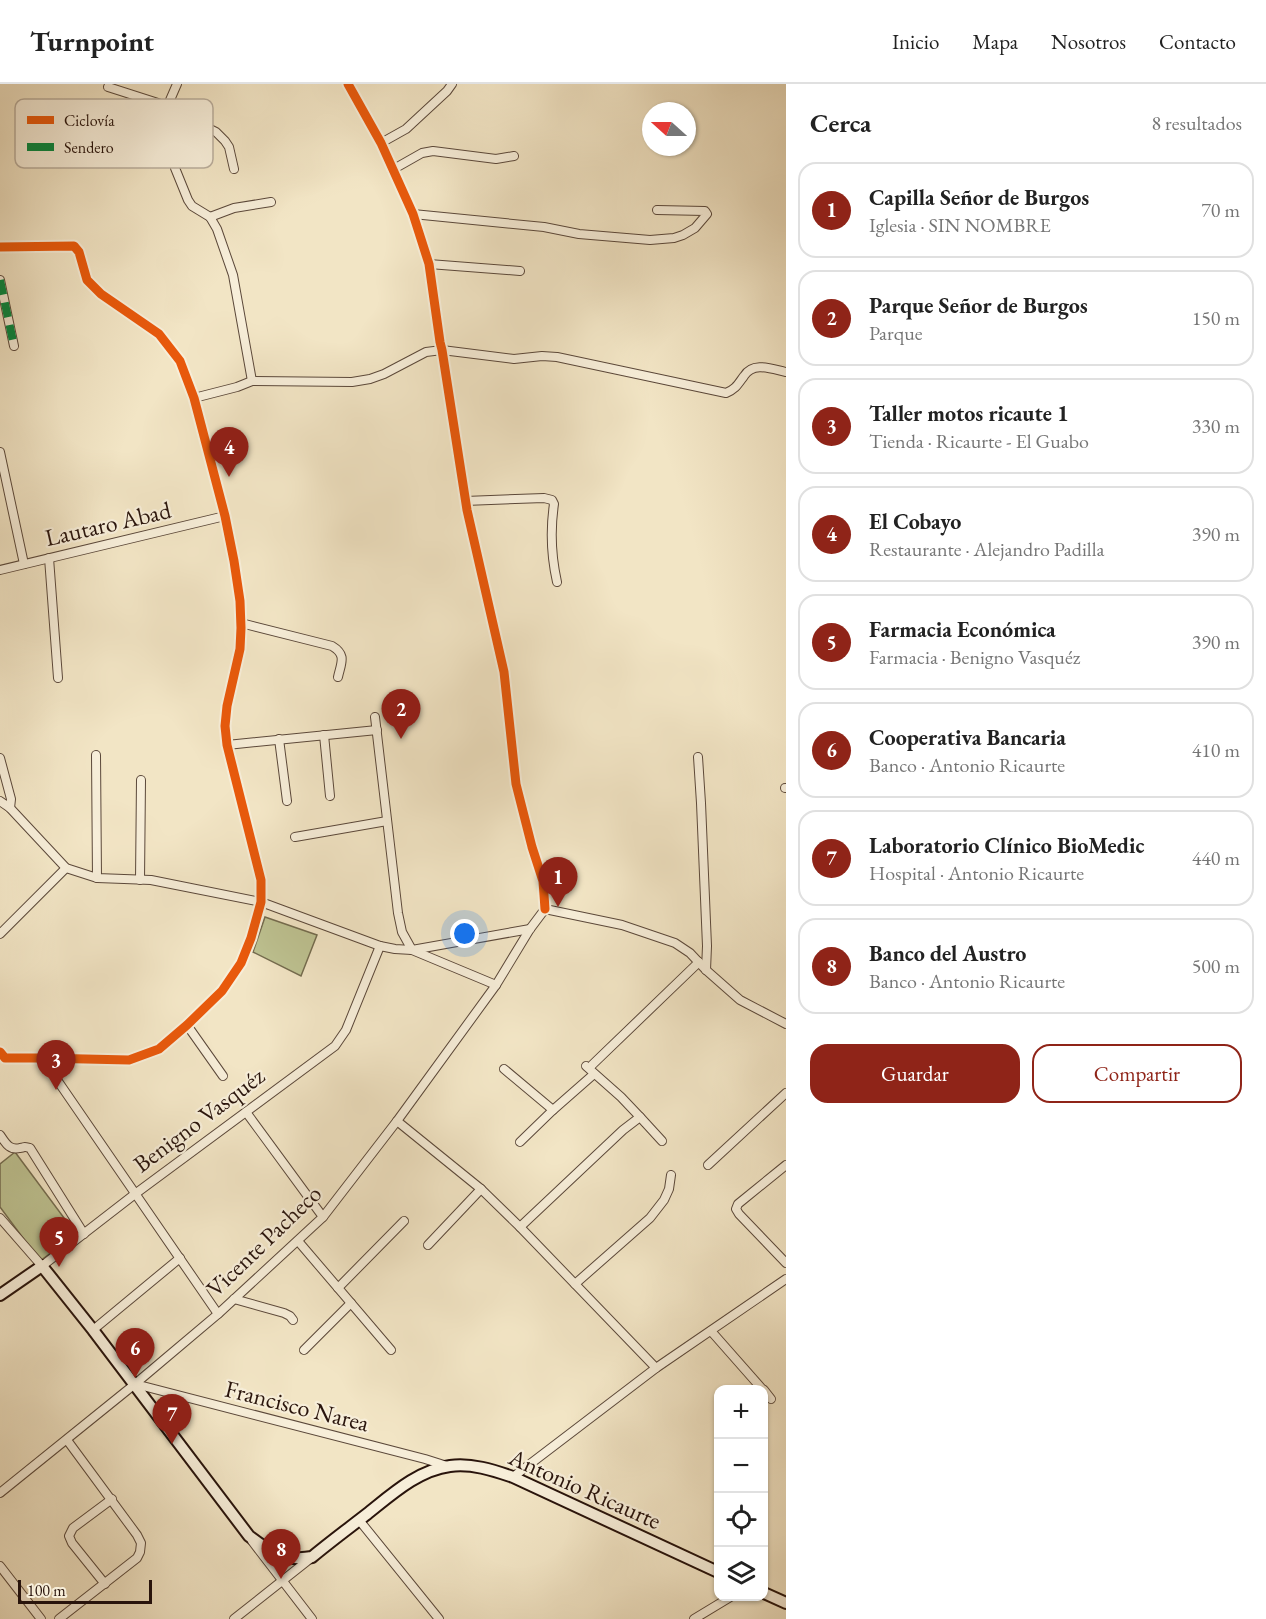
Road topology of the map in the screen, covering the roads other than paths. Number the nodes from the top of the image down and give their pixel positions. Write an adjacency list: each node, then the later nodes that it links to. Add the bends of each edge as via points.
1 (177, 84): 6 (street)
2 (348, 84): 8 (street)
3 (452, 84): 8 (street, via 406,129)
4 (108, 87): 5 (street)
5 (143, 99)
6 (170, 99)
7 (213, 130): 11 (street, via 229,147)
8 (381, 143): 12 (street)
9 (514, 156): 12 (street, via 496,159 433,151)
10 (176, 168): 16 (street, via 192,206)
11 (234, 169)
12 (392, 170): 15 (street)
13 (271, 202): 16 (street, via 234,208)
14 (657, 210): 15 (street, via 707,214 683,235 650,240)
15 (413, 214): 18 (street)
16 (210, 217): 26 (street, via 233,275)
17 (0, 247): 27 (street, via 74,246 87,280 159,334 180,361)
18 (429, 264): 19 (street); 24 (street)
19 (520, 271)
20 (0, 280): 22 (street)
21 (0, 315): 22 (street)
22 (9, 322): 23 (street)
23 (14, 346)
24 (442, 350): 25 (street, via 514,359 557,357 726,393 734,389 749,369); 26 (street, via 426,352 384,374 352,382); 29 (street)
25 (786, 372)
26 (252, 381): 27 (street)
27 (194, 398): 30 (street)
28 (0, 452): 32 (street)
29 (465, 501): 34 (street, via 552,500 552,561); 56 (street, via 504,672 516,784 543,880)
30 (225, 516): 31 (street, Lautaro Abad); 35 (street)
31 (49, 558): 32 (street, Lautaro Abad); 37 (street)
32 (24, 564): 33 (street, Lautaro Abad)
33 (0, 570)
34 (557, 582)
35 (241, 622): 36 (street, via 332,646 342,656); 42 (street, via 240,649 227,706)
36 (338, 677)
37 (58, 678)
38 (375, 717): 39 (street)
39 (376, 730): 40 (street); 50 (street)
40 (324, 735): 41 (street); 47 (street)
41 (279, 739): 42 (street); 48 (street)
42 (227, 745): 55 (street, via 260,871)
43 (96, 755): 53 (street)
44 (698, 757): 62 (street)
45 (0, 758): 49 (street, via 11,799)
46 (141, 780): 54 (street)
47 (330, 796)
48 (288, 801)
49 (4, 806): 52 (street)
50 (387, 821): 51 (street); 60 (street, via 398,913)
51 (295, 837)
52 (66, 868): 53 (street); 58 (street)
53 (97, 878): 54 (street)
54 (140, 880): 55 (street)
55 (261, 902): 59 (street); 65 (street, via 241,963 222,991)
56 (544, 909): 57 (street, Vicente Pacheco); 61 (street, via 654,935 675,943)
57 (530, 929): 60 (street); 63 (street, Vicente Pacheco)
58 (0, 934)
59 (380, 946): 60 (street); 73 (street, Benigno Vasquéz, via 341,1039)
60 (412, 950): 63 (street)
61 (699, 962): 62 (street); 69 (street, via 589,1066)
62 (706, 970): 64 (street, via 740,1000)
63 (496, 985): 75 (street, Vicente Pacheco)
64 (786, 1024)
65 (188, 1025): 67 (street, via 159,1049 129,1060); 70 (street)
66 (2, 1057): 67 (street)
67 (42, 1058): 83 (street)
68 (504, 1069): 72 (street)
69 (594, 1074): 72 (street); 74 (street)
70 (222, 1076)
71 (786, 1093): 79 (street)
72 (553, 1110): 78 (street)
73 (246, 1112): 83 (street, Benigno Vasquéz); 84 (street)
74 (640, 1117): 77 (street); 87 (street)
75 (397, 1121): 82 (street); 84 (street, Vicente Pacheco)
76 (0, 1134): 88 (street, via 11,1148 30,1149)
77 (662, 1140)
78 (520, 1142)
79 (708, 1165)
80 (786, 1165): 92 (street, via 736,1209)
81 (671, 1175): 95 (street, via 664,1200 650,1218)
82 (481, 1189): 87 (street); 90 (street)
83 (135, 1194): 88 (street, Benigno Vasquéz); 91 (street)
84 (323, 1217): 89 (street, Vicente Pacheco)
85 (0, 1218): 93 (street)
86 (404, 1221): 96 (street)
87 (520, 1227): 95 (street)
88 (84, 1234): 93 (street, Benigno Vasquéz)
89 (298, 1241): 96 (street); 98 (street, Vicente Pacheco)
90 (428, 1245)
91 (180, 1258): 100 (street); 102 (street)
92 (786, 1263)
93 (42, 1266): 97 (main road, Benigno Vasquéz); 102 (main road)
94 (786, 1279): 103 (street)
95 (575, 1284): 106 (street)
96 (338, 1288): 99 (street)
97 (0, 1295)
98 (234, 1299): 100 (street, Vicente Pacheco); 101 (street, via 284,1313)
99 (351, 1303): 104 (street); 105 (street)
100 (218, 1314): 107 (street, Vicente Pacheco)
101 (293, 1320)
102 (93, 1330): 107 (main road)
103 (711, 1331): 106 (street); 108 (street)
104 (304, 1350)
105 (391, 1350)
106 (656, 1368): 113 (street)
107 (135, 1384): 111 (street, Vicente Pacheco); 112 (street, Francisco Narea); 117 (main road)
108 (759, 1385)
109 (768, 1396): 110 (street)
110 (771, 1399)
111 (67, 1440): 114 (street, Vicente Pacheco); 115 (street)
112 (449, 1466): 113 (main road, Antonio Ricaurte, via 492,1470); 116 (main road, Antonio Ricaurte, via 405,1485)
113 (513, 1478): 120 (main road, Antonio Ricaurte)
114 (0, 1493)
115 (112, 1499): 122 (street, via 141,1543 137,1557); 122 (street, via 72,1528 69,1536)
116 (359, 1520): 118 (main road, Antonio Ricaurte); 130 (street)
117 (249, 1536): 118 (main road, via 280,1556); 121 (street)
118 (312, 1557): 121 (street)
119 (0, 1566): 126 (street)
120 (714, 1570)
121 (282, 1581): 128 (street); 129 (street)
122 (105, 1584): 127 (street)
123 (768, 1595): 125 (main road)
124 (724, 1601): 131 (street)
125 (786, 1603)
126 (41, 1619)
127 (59, 1619)
128 (234, 1619)
129 (312, 1619)
130 (439, 1619)
131 (694, 1619)

